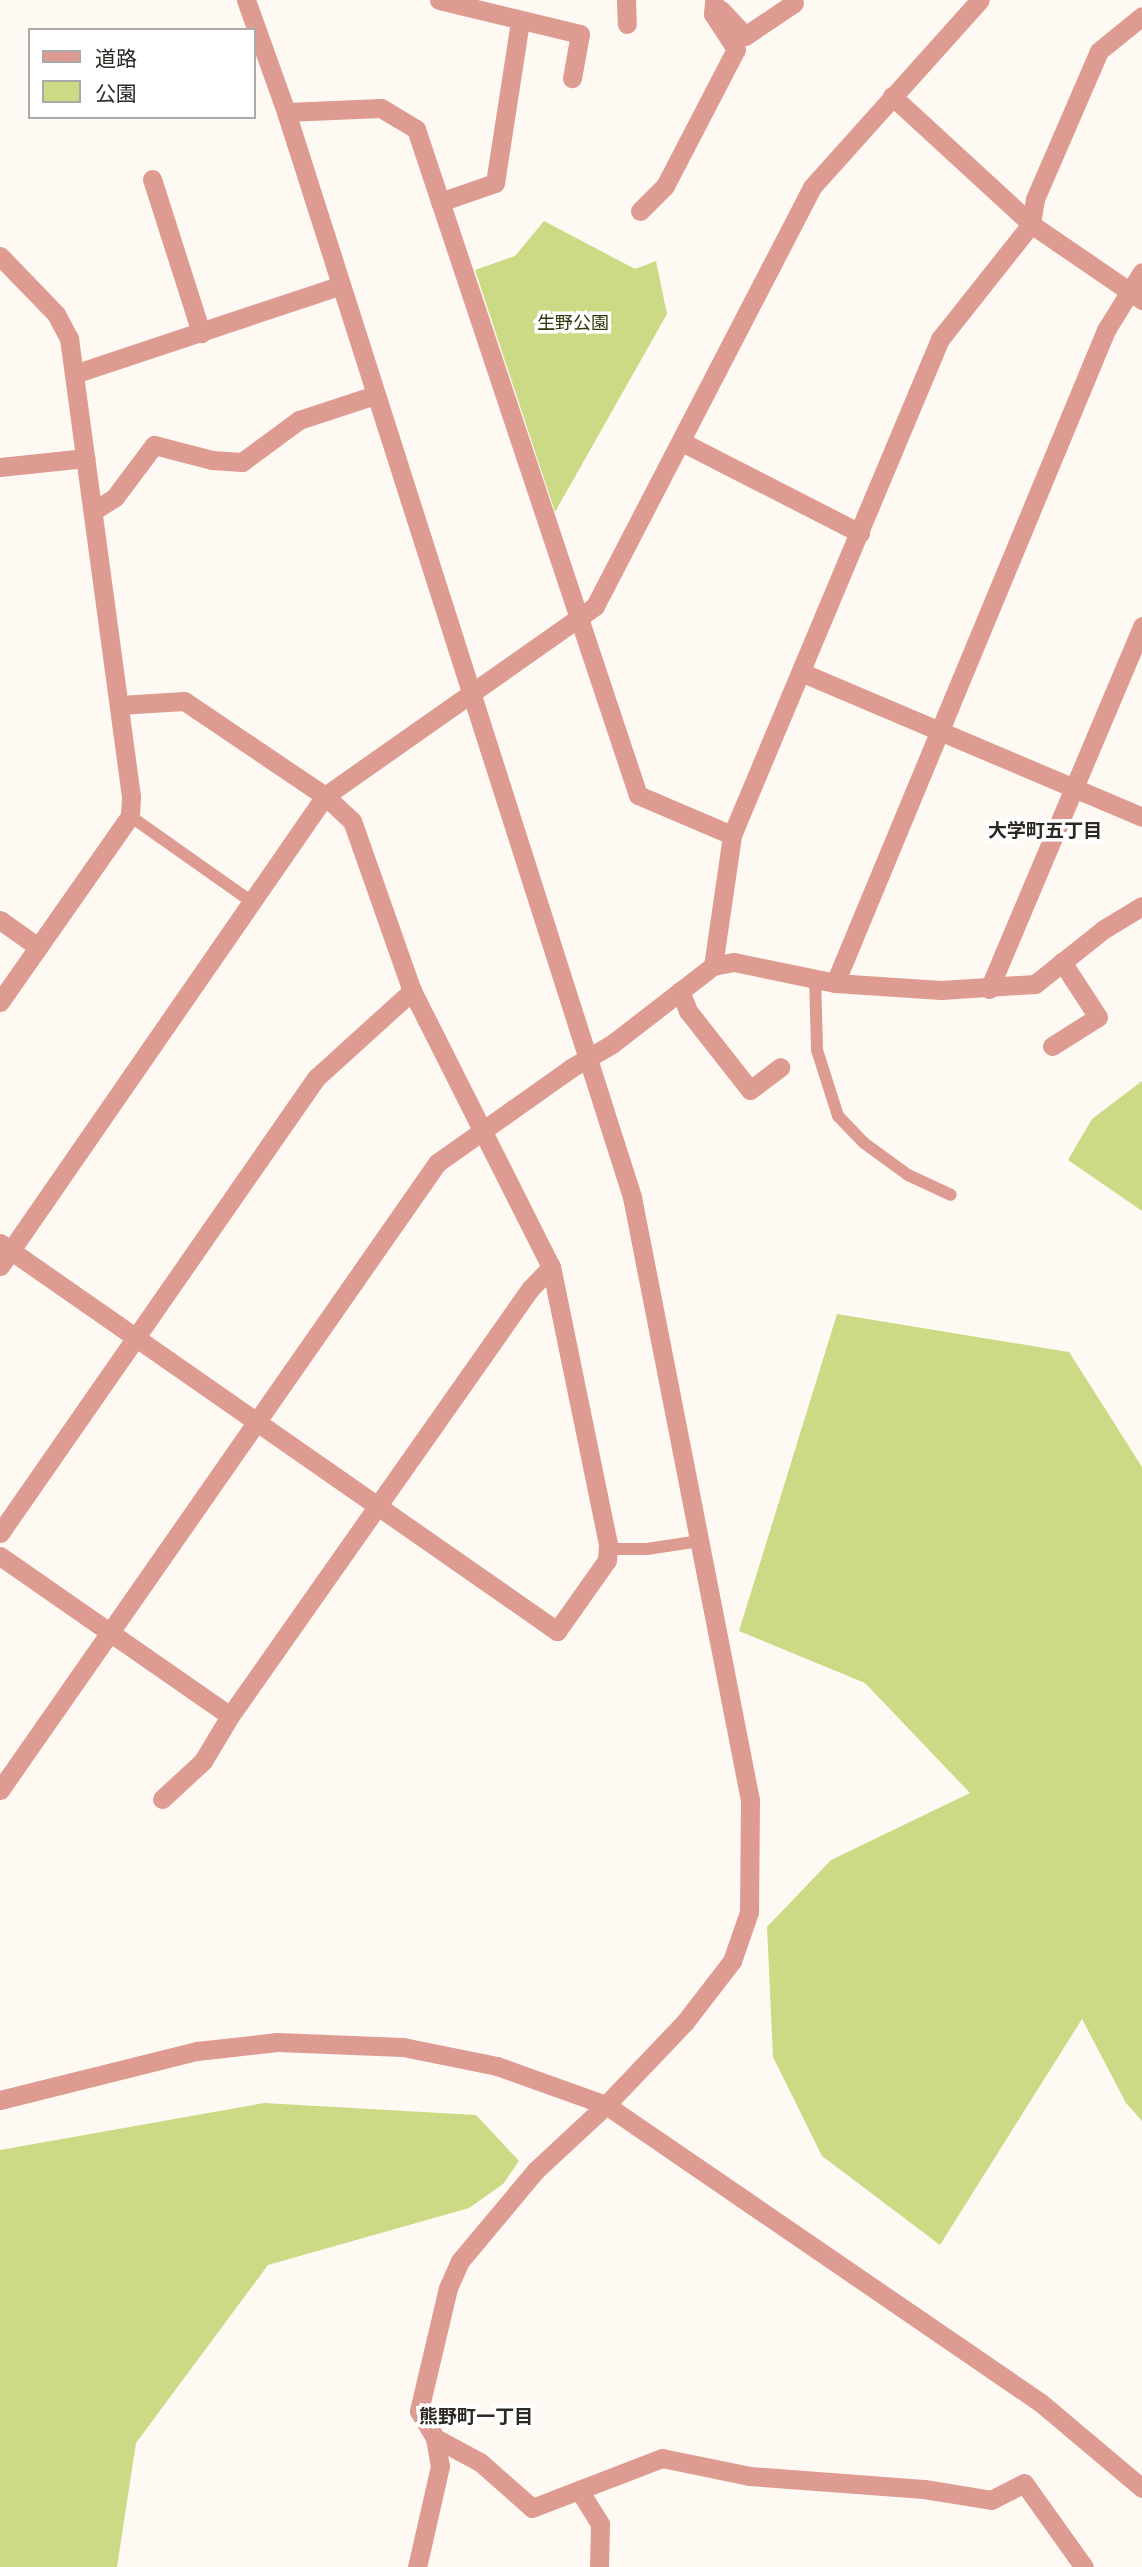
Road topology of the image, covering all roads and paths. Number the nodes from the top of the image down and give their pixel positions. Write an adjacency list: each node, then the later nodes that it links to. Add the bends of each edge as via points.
1 (246, 0): 12 (street)
2 (439, 0): 8 (street)
3 (626, 0): 9 (street)
4 (980, 0): 11 (street)
5 (713, 1): 6 (street, via 745,36); 15 (street, via 713,14 736,49 664,186)
6 (794, 3)
7 (1142, 16): 16 (street, via 1110,39 1091,67 1035,199)
8 (520, 22): 10 (street, via 580,34); 14 (street, via 495,183)
9 (627, 24)
10 (572, 78)
11 (892, 96): 16 (street); 24 (street, via 812,187)
12 (286, 112): 14 (street, via 381,108 404,118 416,129); 19 (street)
13 (152, 179): 21 (street)
14 (440, 202): 29 (street)
15 (640, 211)
16 (1031, 224): 20 (street); 28 (street, via 940,339)
17 (0, 256): 22 (street, via 65,325)
18 (1142, 272): 20 (street)
19 (339, 286): 21 (street); 23 (street)
20 (1135, 295): 34 (street, via 1106,330)
21 (201, 333): 22 (street)
22 (74, 374): 25 (street)
23 (375, 395): 27 (street, via 299,420 242,462 212,460 154,445 115,497); 32 (street)
24 (682, 442): 28 (street); 29 (street, via 595,606)
25 (86, 458): 26 (street); 27 (street)
26 (0, 467)
27 (93, 511): 33 (street)
28 (860, 533): 31 (street)
29 (579, 619): 32 (street); 39 (street, via 638,795)
30 (1142, 626): 35 (street)
31 (803, 673): 34 (street); 39 (street)
32 (472, 692): 36 (street); 53 (street)
33 (119, 705): 36 (street, via 184,701); 37 (street)
34 (940, 730): 35 (street); 47 (street)
35 (1074, 789): 38 (street); 48 (street)
36 (325, 796): 40 (street); 49 (street, via 344,810 358,835)
37 (130, 816): 40 (lane); 43 (street)
38 (1142, 817)
39 (732, 835): 45 (street)
40 (252, 902): 57 (street)
41 (1142, 906): 44 (street)
42 (0, 920): 43 (street)
43 (38, 947): 51 (street)
44 (1062, 962): 48 (street, via 1035,984); 52 (street, via 1098,1017)
45 (712, 966): 46 (street, via 734,962); 50 (street)
46 (815, 977): 47 (street); 56 (lane, via 817,1051 838,1116 864,1143 908,1175)
47 (835, 983): 48 (street)
48 (989, 989)
49 (412, 991): 55 (street); 59 (street, via 316,1079)
50 (680, 991): 53 (street); 54 (street, via 688,1011 750,1090)
51 (0, 1002)
52 (1052, 1046)
53 (590, 1057): 55 (street); 63 (street, via 632,1197)
54 (780, 1067)
55 (482, 1131): 58 (street); 60 (street, via 437,1163)
56 (951, 1195)
57 (4, 1253): 59 (street)
58 (551, 1267): 61 (street, via 530,1289); 64 (street)
59 (136, 1339): 60 (street); 62 (street)
60 (256, 1422): 61 (street); 66 (street)
61 (378, 1506): 64 (street, via 556,1631 607,1560); 67 (street)
62 (0, 1533)
63 (698, 1541): 64 (lane); 71 (street, via 750,1800 749,1912 732,1961 685,2022)
64 (608, 1549)
65 (0, 1556): 66 (street)
66 (111, 1629): 67 (street); 68 (street)
67 (230, 1716): 69 (street, via 203,1760)
68 (0, 1790)
69 (162, 1799)
70 (0, 2100): 71 (street, via 197,2051 308,2042 403,2047 452,2055)
71 (606, 2105): 72 (street, via 536,2169 460,2261 440,2314 419,2411); 73 (street, via 1041,2403)
72 (435, 2438): 74 (street, via 480,2462 532,2508); 75 (street, via 440,2466)
73 (1142, 2488)
74 (579, 2490): 76 (street, via 600,2524); 77 (street, via 662,2458 750,2476 924,2489 991,2500 1024,2483)
75 (417, 2567)
76 (599, 2567)
77 (1084, 2567)

